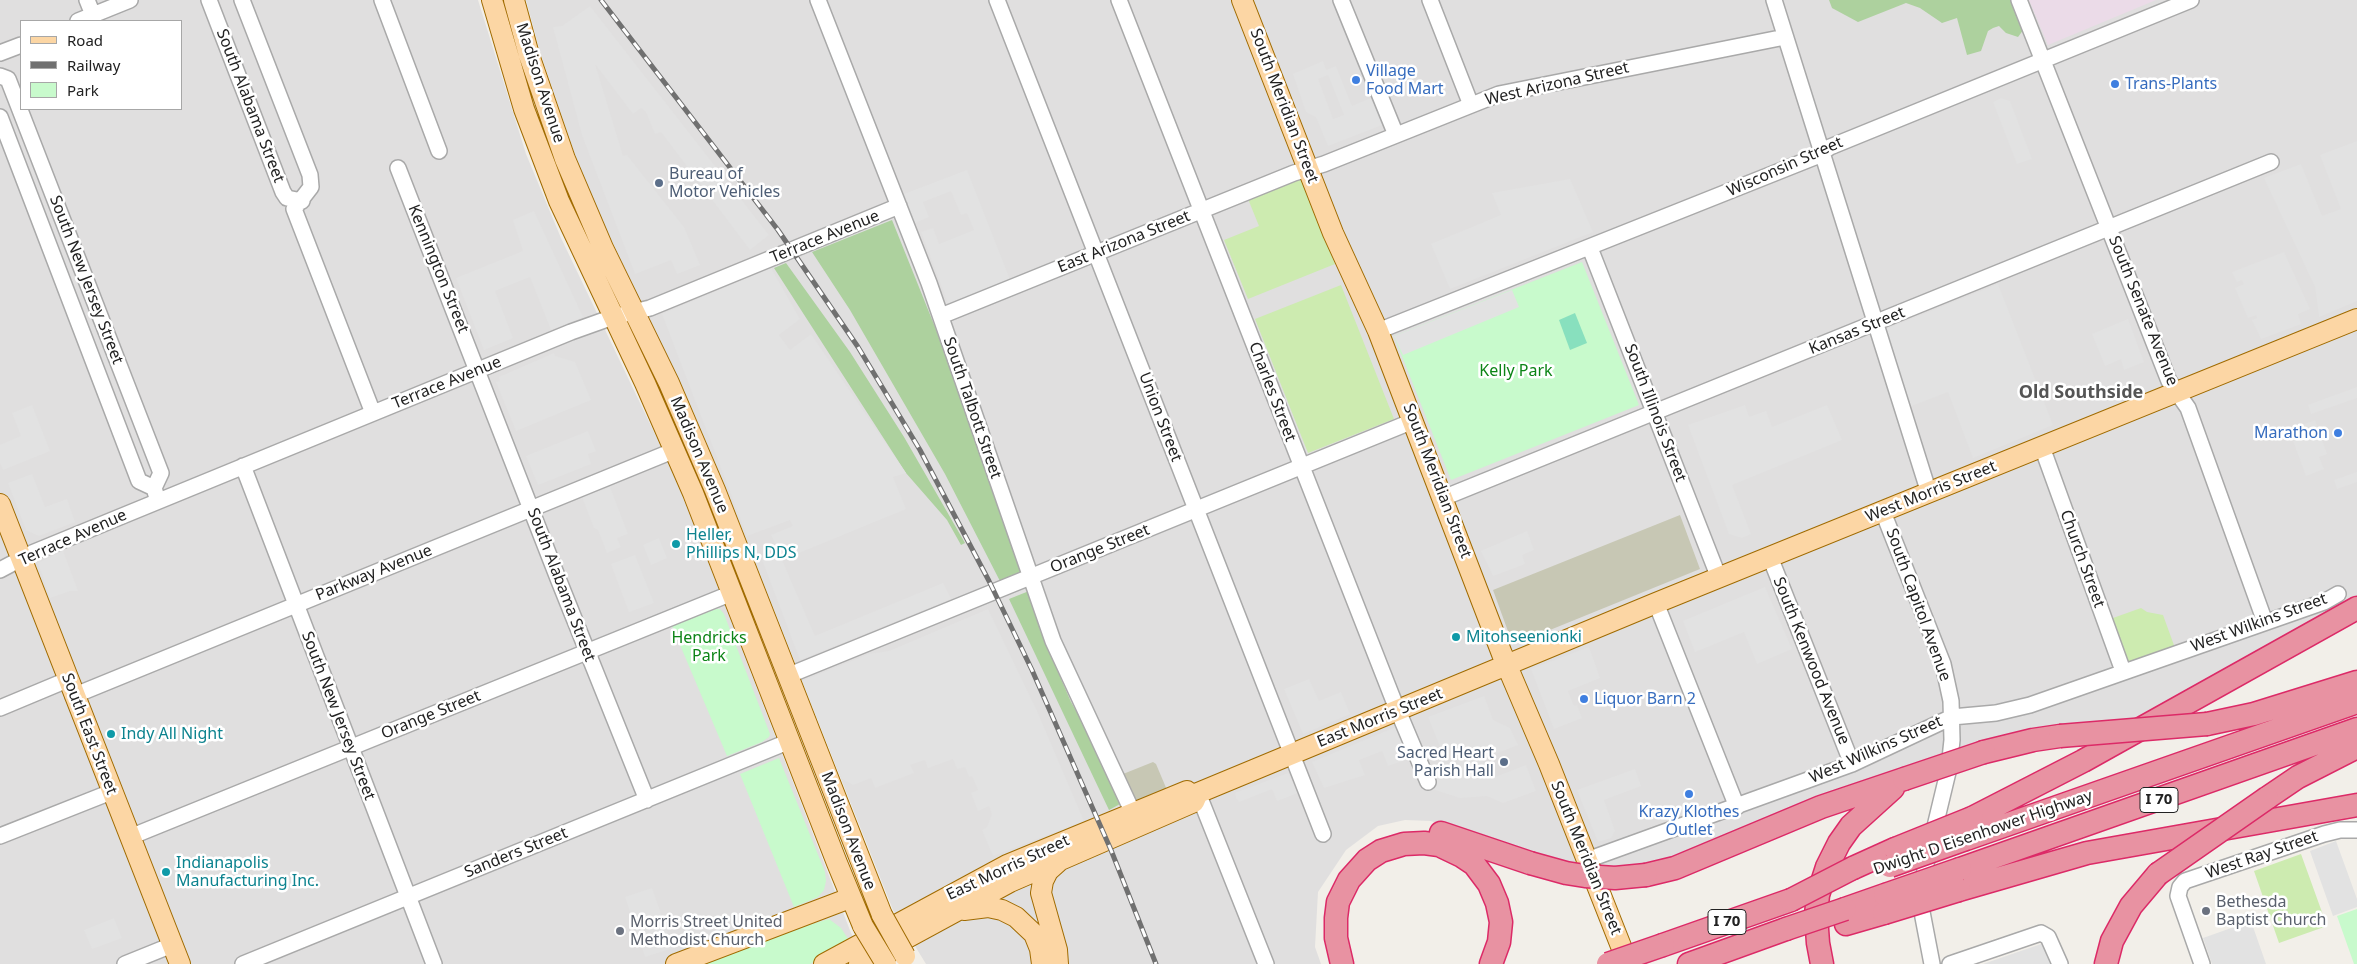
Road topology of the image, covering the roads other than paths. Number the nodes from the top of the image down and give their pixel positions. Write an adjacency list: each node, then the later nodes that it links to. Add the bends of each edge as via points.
1 (87, 0): 17 (street)
2 (130, 0): 17 (street)
3 (210, 0): 34 (street, South Alabama Street, via 283,192 288,198)
4 (242, 0): 34 (street, South Alabama Street, via 310,175 311,187)
5 (382, 0): 29 (street)
6 (492, 0): 41 (main road, Madison Avenue, via 543,162)
7 (514, 0): 40 (main road, Madison Avenue, via 531,62 565,159)
8 (818, 0): 35 (street, South Talbott Street)
9 (1119, 0): 36 (street, Charles Street)
10 (1242, 0): 33 (main road, South Meridian Street)
11 (1341, 0): 28 (street)
12 (1430, 0): 24 (street)
13 (1774, 0): 19 (street)
14 (2019, 0): 22 (street, South Senate Avenue)
15 (2191, 0): 22 (street, Wisconsin Street)
16 (999, 1): 39 (street, Union Street)
17 (93, 15): 18 (street)
18 (80, 20)
19 (1785, 37): 24 (street, West Arizona Street, via 1506,92); 30 (street)
20 (20, 45): 21 (street)
21 (0, 53)
22 (2043, 59): 30 (street, Wisconsin Street); 37 (street, South Senate Avenue)
23 (0, 76): 26 (street, South New Jersey Street, via 8,79)
24 (1471, 105): 28 (street, West Arizona Street)
25 (20, 110): 56 (street, South New Jersey Street, via 161,473)
26 (20, 110)
27 (0, 117): 56 (street, South New Jersey Street, via 139,481)
28 (1396, 135): 33 (street, West Arizona Street)
29 (439, 151)
30 (1822, 153): 38 (street, Wisconsin Street); 44 (street)
31 (2271, 162): 37 (street, Kansas Street)
32 (398, 168): 46 (street, Kennington Street)
33 (1308, 169): 36 (street, East Arizona Street); 45 (main road, South Meridian Street)
34 (302, 201): 48 (street, South Alabama Street, via 294,209)
35 (899, 206): 40 (street, Terrace Avenue); 42 (street, South Talbott Street)
36 (1201, 210): 39 (street, East Arizona Street); 54 (street, Charles Street)
37 (2109, 228): 44 (street, Kansas Street); 47 (street, South Senate Avenue, via 2168,380)
38 (1590, 248): 45 (street, Wisconsin Street); 49 (street, South Illinois Street)
39 (1096, 253): 42 (street, East Arizona Street); 60 (street, Union Street)
40 (634, 312): 41 (street, Terrace Avenue); 76 (main road, Madison Avenue, via 705,465)
41 (613, 316): 46 (street, Terrace Avenue); 52 (main road, Madison Avenue)
42 (940, 316): 65 (street, South Talbott Street)
43 (2357, 320): 47 (main road, West Morris Street)
44 (1876, 323): 49 (street, Kansas Street); 55 (street)
45 (1378, 331): 50 (main road, South Meridian Street)
46 (478, 370): 48 (street, Terrace Avenue); 59 (street, South Alabama Street)
47 (2177, 392): 51 (main road, West Morris Street); 72 (street, South Senate Avenue, via 2188,408)
48 (373, 413): 53 (street, Terrace Avenue)
49 (1654, 413): 57 (street, Kansas Street); 66 (street, South Illinois Street)
50 (1413, 421): 54 (street, Orange Street); 57 (main road, South Meridian Street)
51 (2042, 447): 55 (main road, West Morris Street); 75 (street, Church Street)
52 (675, 450): 59 (street, Parkway Avenue); 67 (main road, Madison Avenue)
53 (243, 466): 56 (street, Terrace Avenue); 70 (street, South New Jersey Street)
54 (1302, 466): 60 (street, Orange Street); 81 (street, Charles Street)
55 (1929, 493): 61 (main road, West Morris Street)
56 (156, 495): 63 (street, Terrace Avenue)
57 (1443, 498): 74 (main road, South Meridian Street)
58 (0, 504): 63 (main road, South East Street)
59 (531, 509): 70 (street, Parkway Avenue); 73 (street, South Alabama Street)
60 (1197, 510): 65 (street, Orange Street); 87 (street, Union Street)
61 (1883, 512): 62 (main road, West Morris Street); 82 (street, South Capitol Avenue, via 1942,664)
62 (1770, 557): 66 (main road, West Morris Street); 88 (street, South Kenwood Avenue)
63 (21, 559): 64 (street, Terrace Avenue); 78 (main road, South East Street)
64 (0, 570)
65 (1031, 577): 76 (street, Orange Street); 96 (street, South Talbott Street, via 1053,641)
66 (1719, 578): 69 (main road, West Morris Street)
67 (732, 593): 73 (street, Orange Street); 84 (main road, Madison Avenue)
68 (2338, 594): 72 (street, West Wilkins Street)
69 (1656, 603): 74 (main road, West Morris Street); 95 (street)
70 (295, 605): 78 (street, Parkway Avenue); 86 (street, South New Jersey Street)
71 (2357, 608): 97 (highway)
72 (2265, 622): 75 (street, West Wilkins Street)
73 (586, 651): 86 (street, Orange Street); 93 (street, South Alabama Street)
74 (1507, 666): 81 (main road, East Morris Street); 103 (main road, South Meridian Street)
75 (2123, 671): 82 (street, West Wilkins Street, via 2010,710)
76 (788, 676): 109 (main road, Madison Avenue, bridge, via 882,915)
77 (2357, 682): 89 (highway, bridge, via 2254,714 2207,724 2033,740 1984,752)
78 (70, 688): 80 (street, Parkway Avenue); 91 (main road, South East Street)
79 (2357, 702): 97 (highway, Dwight D Eisenhower Highway / I 70)
80 (0, 708)
81 (1399, 710): 87 (main road, East Morris Street); 90 (street, Charles Street)
82 (1952, 717): 88 (street, West Wilkins Street); 128 (street, South Capitol Avenue, via 1949,768 1925,868 1922,912)
83 (2357, 729): 104 (highway, Dwight D Eisenhower Highway / I 70)
84 (790, 741): 93 (street, Sanders Street); 106 (main road, Madison Avenue)
85 (2357, 747): 131 (highway, bridge, via 2317,765 2158,874 2127,912 2112,941)
86 (350, 748): 101 (street, Orange Street); 105 (street, South New Jersey Street)
87 (1293, 754): 92 (main road, East Morris Street); 99 (street, Union Street)
88 (1852, 764): 95 (street, West Wilkins Street)
89 (1904, 779): 121 (highway, bridge, via 1821,808 1675,868 1646,875 1615,878 1566,874 1434,832 1408,831 1389,835 1358,850 1341,869 1328,896 1323,930); 127 (highway, via 1859,817 1833,855 1818,895 1816,915)
90 (1428, 782)
91 (111, 792): 100 (street); 101 (main road, South East Street)
92 (1198, 793): 96 (main road, East Morris Street, via 1191,790); 102 (main road, East Morris Street, via 1194,802); 120 (street)
93 (647, 800): 105 (street, Sanders Street)
94 (2357, 805): 104 (highway)
95 (1737, 807): 103 (street, West Wilkins Street)
96 (1133, 813): 115 (main road, East Morris Street, via 1006,865)
97 (1969, 828): 124 (highway, Dwight D Eisenhower Highway / I 70, bridge, via 1791,900)
98 (2357, 830): 132 (street, West Ray Street, via 2324,834 2185,881 2178,890 2178,896)
99 (1323, 834)
100 (0, 836)
101 (130, 837): 108 (main road, South East Street)
102 (1061, 859): 107 (main road, East Morris Street); 119 (main road, via 1048,871 1041,893)
103 (1587, 860): 125 (main road, South Meridian Street)
104 (1960, 879): 126 (highway, Dwight D Eisenhower Highway / I 70, bridge)
105 (408, 897): 112 (street, Sanders Street); 113 (street, South New Jersey Street)
106 (850, 898): 114 (main road); 117 (main road, Madison Avenue, bridge)
107 (941, 918): 116 (main road, East Morris Street); 118 (main road, via 977,908 1007,912 1034,934)
108 (172, 945): 110 (street); 111 (main road, South East Street)
109 (908, 960)
110 (125, 964)
111 (180, 964)
112 (243, 964)
113 (434, 964)
114 (676, 964)
115 (824, 964)
116 (859, 964)
117 (886, 964)
118 (1042, 964)
119 (1058, 964)
120 (1266, 964)
121 (1330, 964)
122 (1342, 964): 123 (highway, via 1336,938 1336,918 1338,902 1349,880 1367,860 1381,852 1404,844 1424,843 1439,845 1462,856 1474,864 1490,884 1498,903 1501,927)
123 (1491, 964)
124 (1608, 964)
125 (1628, 964)
126 (1690, 964)
127 (1822, 964)
128 (1932, 964)
129 (1950, 964): 130 (street, via 2038,934 2045,934 2050,940)
130 (2060, 964)
131 (2106, 964)
132 (2202, 964)

